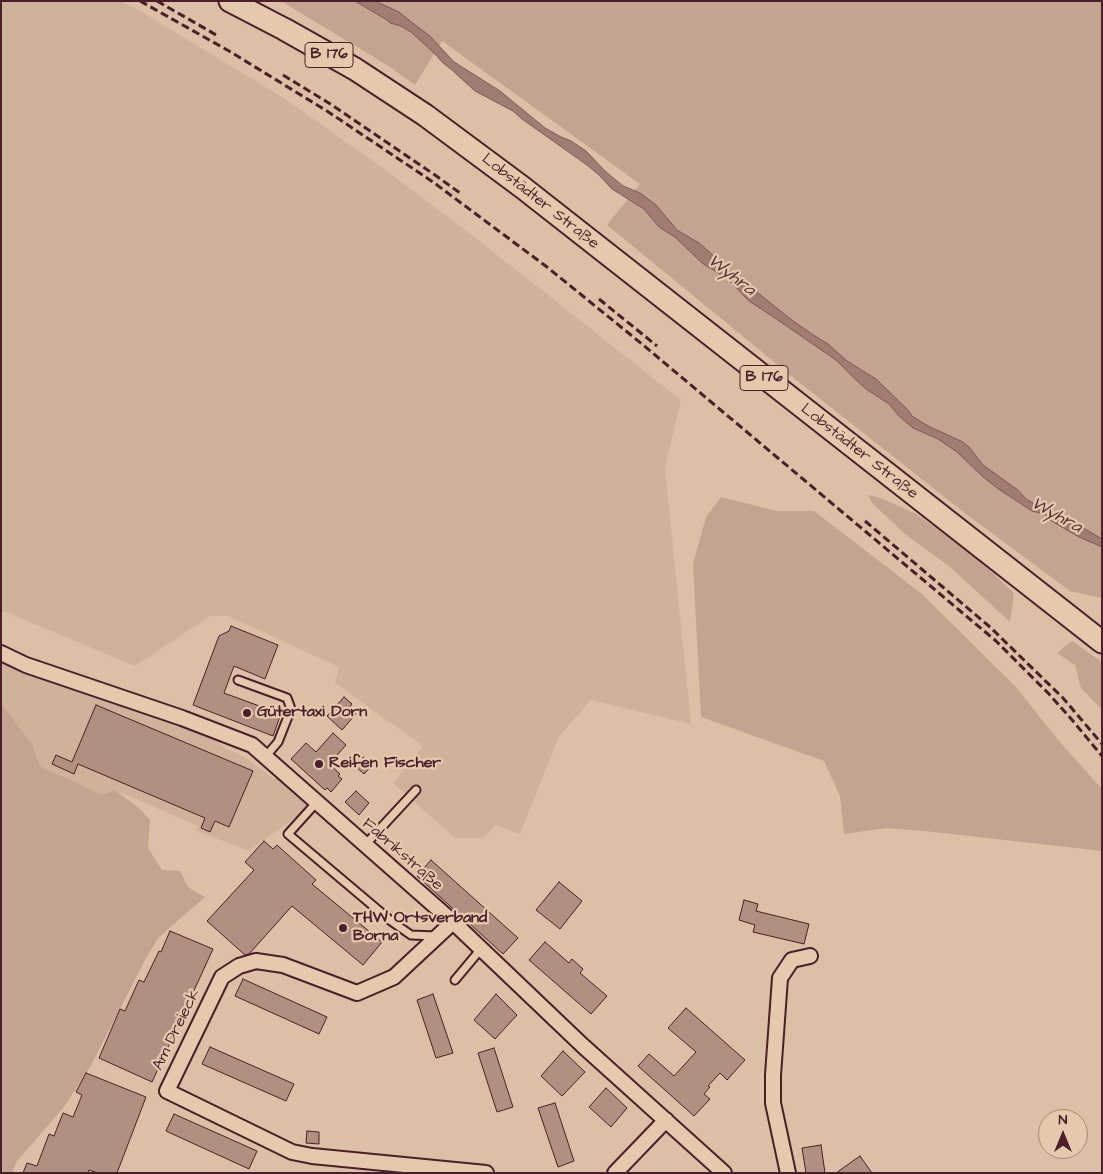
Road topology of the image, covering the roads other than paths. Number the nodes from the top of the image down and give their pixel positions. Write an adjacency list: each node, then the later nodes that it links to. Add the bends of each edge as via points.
1 (230, 1): 2 (main road, Lobstädter Straße / B 176, via 354,69 425,115)
2 (1102, 642)
3 (1, 653): 5 (street, Fabrikstraße, via 26,665 182,718 252,746)
4 (238, 680): 5 (lane, via 287,698 291,709 278,742)
5 (265, 758): 7 (street, Fabrikstraße)
6 (416, 790): 8 (lane)
7 (316, 802): 8 (street, Fabrikstraße); 10 (lane, via 288,834 411,935)
8 (365, 846): 9 (street, Fabrikstraße)
9 (452, 922): 10 (street, Am Dreieck); 11 (street, Fabrikstraße)
10 (438, 936): 15 (street, Am Dreieck, via 394,977 357,993 283,965 256,961 239,966 222,977 167,1091 292,1152)
11 (481, 949): 13 (lane); 14 (street, Fabrikstraße)
12 (810, 956): 18 (street, via 792,960 780,978 773,1102)
13 (455, 980)
14 (666, 1120): 16 (street); 17 (street, Fabrikstraße)
15 (486, 1173)
16 (615, 1173)
17 (724, 1173)
18 (788, 1173)

